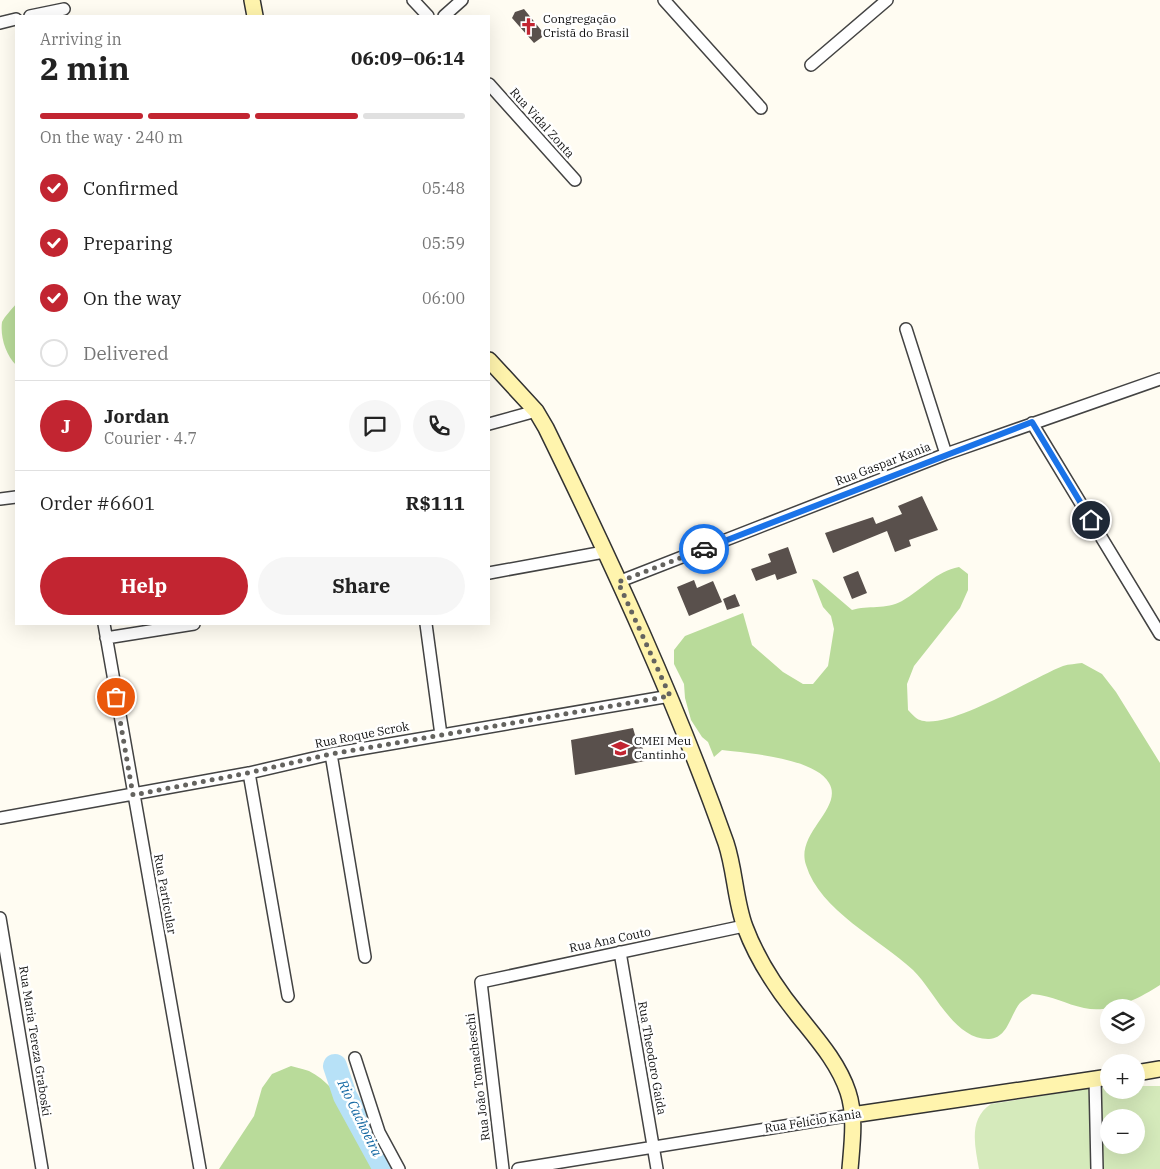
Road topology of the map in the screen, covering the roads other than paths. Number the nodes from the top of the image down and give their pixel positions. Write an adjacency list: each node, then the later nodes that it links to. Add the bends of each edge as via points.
1 (252, 0): 8 (main road)
2 (413, 0): 9 (street)
3 (462, 0): 10 (street)
4 (664, 0): 15 (street)
5 (887, 0): 13 (street)
6 (64, 9): 7 (street)
7 (35, 15)
8 (255, 15)
9 (427, 15)
10 (445, 15)
11 (15, 19): 12 (street)
12 (0, 23)
13 (811, 65)
14 (490, 85): 16 (street, Rua Vidal Zonta)
15 (761, 108)
16 (575, 180)
17 (906, 329): 23 (street)
18 (490, 361): 20 (main road)
19 (1160, 379): 21 (street, Rua Gaspar Kania)
20 (536, 411): 22 (street); 26 (main road)
21 (1032, 422): 23 (street, Rua Gaspar Kania); 32 (street)
22 (490, 424)
23 (946, 454): 28 (street, Rua Gaspar Kania)
24 (0, 497): 25 (street)
25 (15, 497)
26 (604, 552): 27 (street); 28 (main road)
27 (490, 573)
28 (618, 582): 34 (main road)
29 (104, 625): 33 (street, Rua Particular)
30 (188, 625): 33 (street)
31 (426, 625): 35 (street)
32 (1160, 634)
33 (106, 638): 38 (street, Rua Particular)
34 (670, 696): 35 (street, Rua Roque Scrok); 41 (main road, via 727,846)
35 (441, 735): 36 (street, Rua Roque Scrok)
36 (331, 754): 37 (street, Rua Roque Scrok); 43 (street)
37 (248, 773): 38 (street, Rua Roque Scrok); 45 (street)
38 (133, 795): 39 (street, Rua Roque Scrok); 54 (street, Rua Particular)
39 (0, 818)
40 (0, 918): 53 (street, Rua Maria Tereza Graboski)
41 (744, 926): 42 (street, Rua Ana Couto); 51 (main road, via 780,993 815,1036 843,1078)
42 (620, 952): 44 (street, Rua Ana Couto); 52 (street, Rua Theodoro Gaida)
43 (365, 957)
44 (481, 982): 56 (street, Rua João Tomacheschi)
45 (288, 996)
46 (355, 1058): 55 (street, via 379,1132)
47 (1160, 1069): 48 (main road)
48 (1145, 1071)
49 (1100, 1078): 51 (main road, Rua Felício Kania)
50 (1101, 1099): 60 (street)
51 (852, 1115): 52 (street, Rua Felício Kania); 59 (main road)
52 (653, 1147): 57 (street, Rua Felício Kania); 58 (street, Rua Theodoro Gaida)
53 (42, 1169)
54 (200, 1169)
55 (400, 1169)
56 (503, 1169)
57 (518, 1169)
58 (657, 1169)
59 (850, 1169)
60 (1097, 1169)

